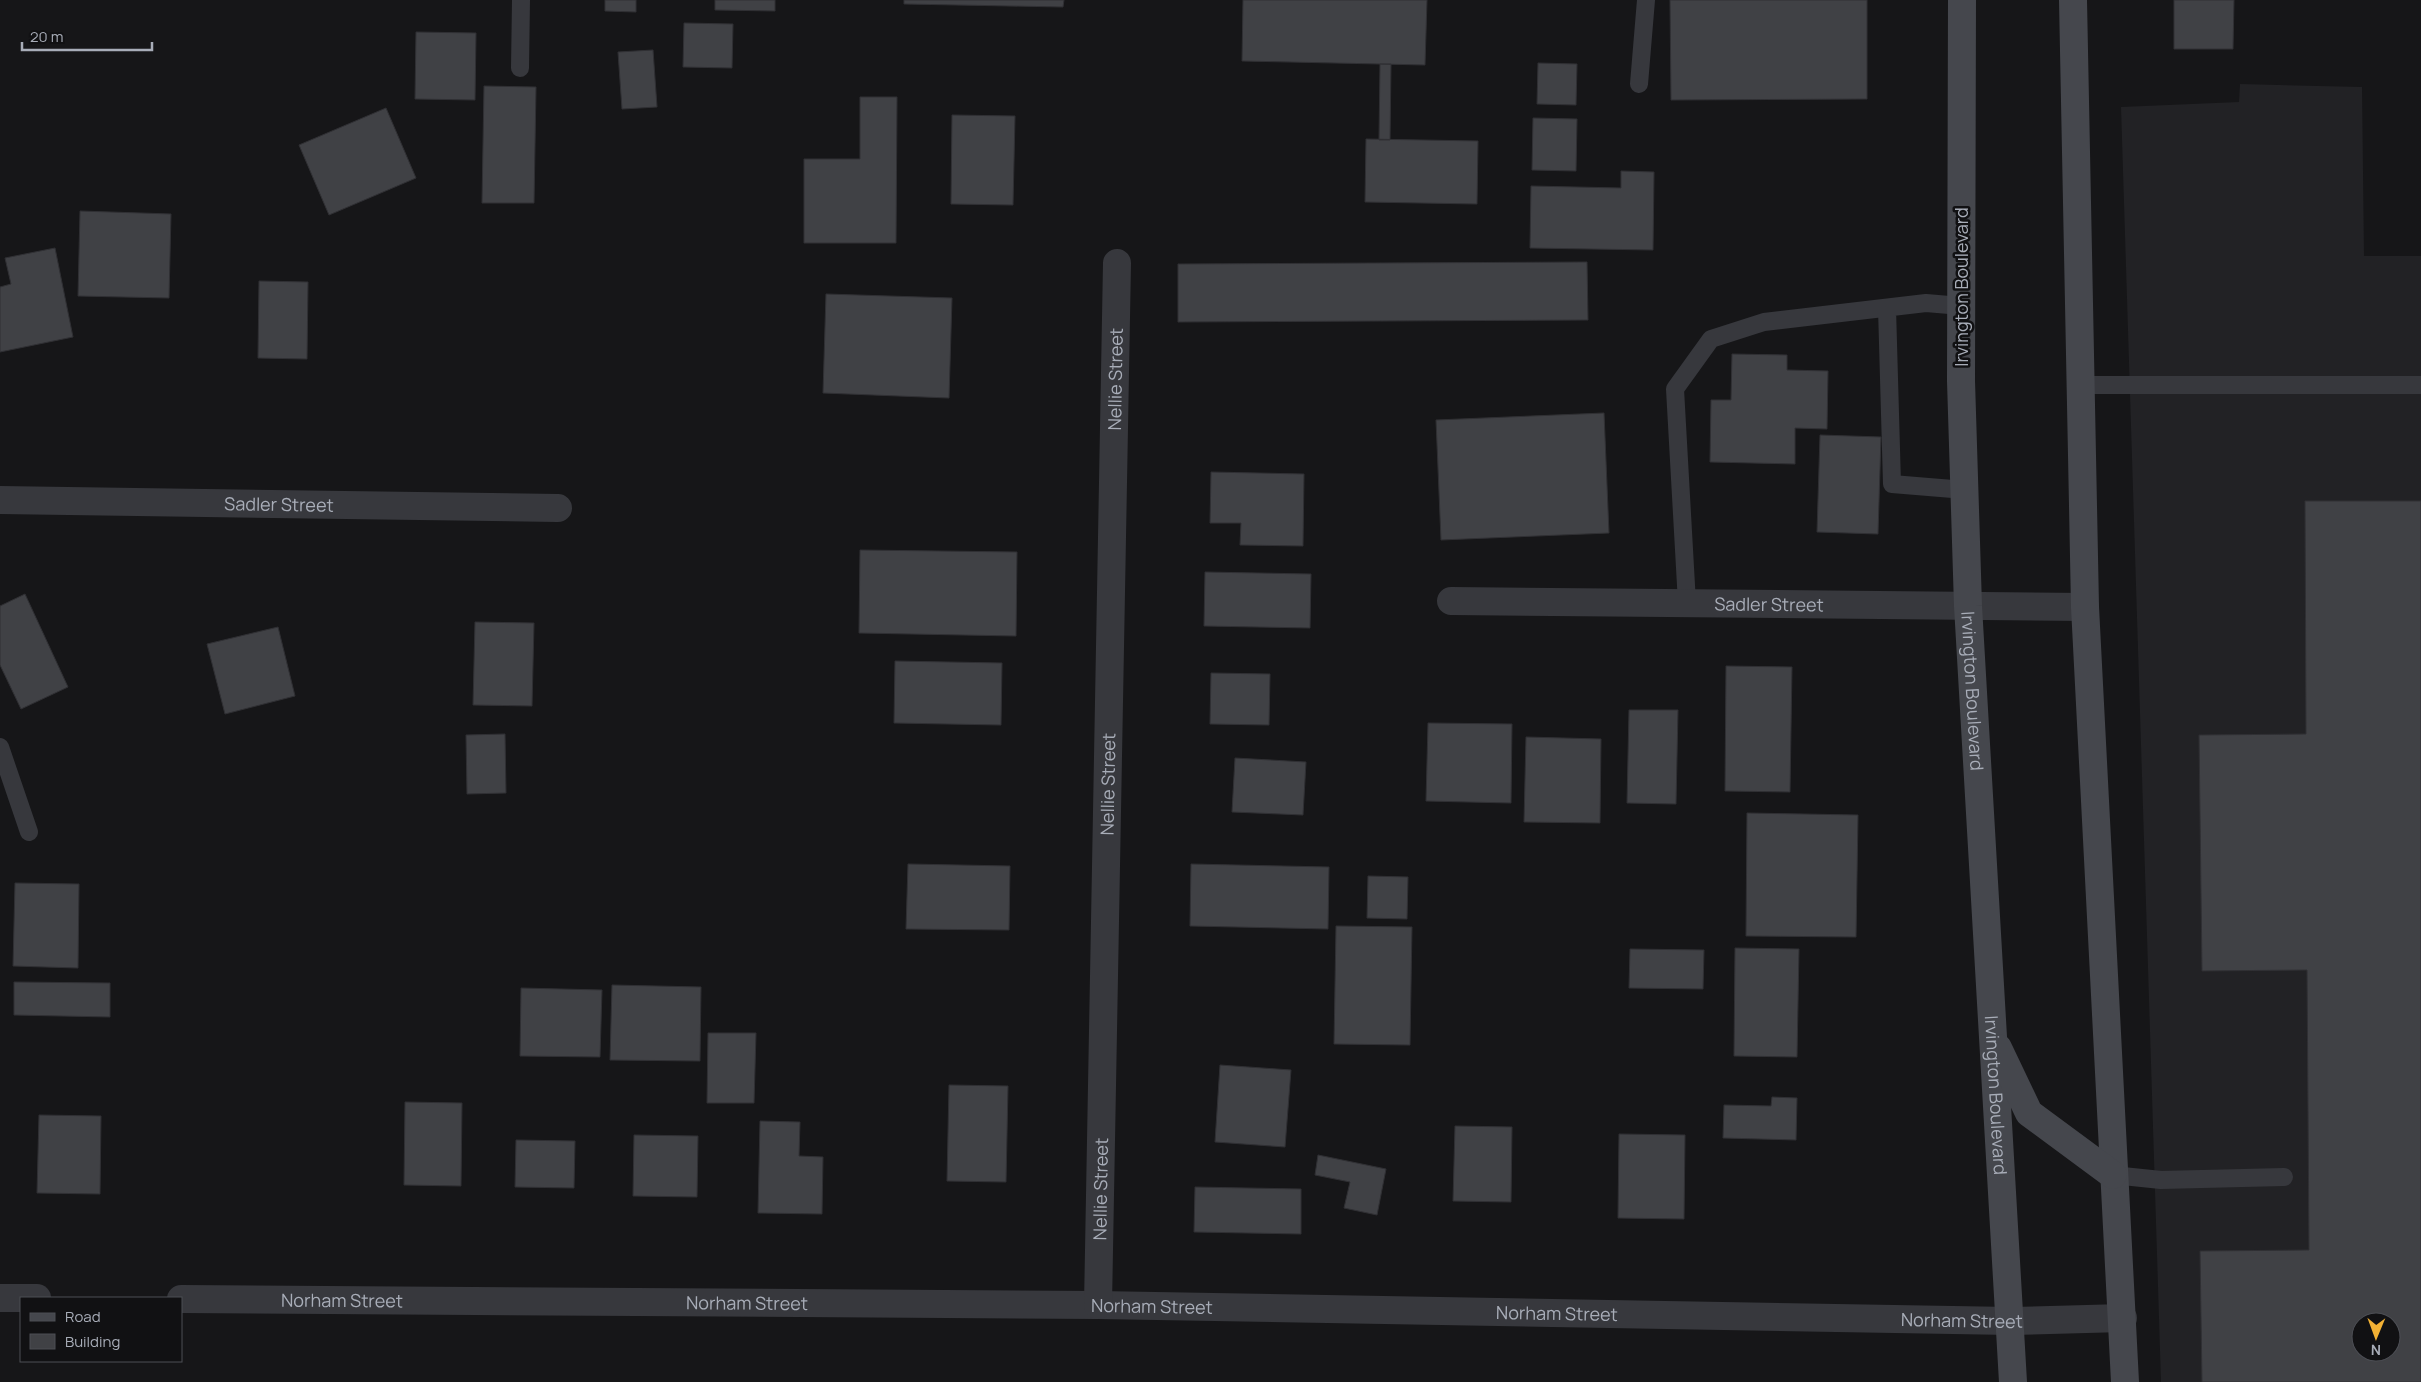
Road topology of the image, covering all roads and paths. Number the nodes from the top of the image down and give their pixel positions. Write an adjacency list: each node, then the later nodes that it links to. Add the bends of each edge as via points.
1 (521, 0): 5 (lane)
2 (1646, 0): 6 (lane)
3 (1962, 0): 8 (main road, Irvington Boulevard)
4 (2073, 0): 10 (main road)
5 (520, 68)
6 (1639, 84)
7 (1118, 263): 27 (street, Nellie Street)
8 (1961, 306): 9 (lane, via 1926,304); 12 (main road, Irvington Boulevard)
9 (1887, 308): 12 (lane, via 1892,484); 16 (lane, via 1764,322 1711,339 1674,389)
10 (2079, 385): 11 (lane); 18 (main road)
11 (2421, 385)
12 (1965, 490): 17 (main road, Irvington Boulevard)
13 (0, 500): 14 (street, Sadler Street)
14 (558, 508)
15 (1451, 601): 16 (street, Sadler Street)
16 (1687, 603): 17 (street, Sadler Street)
17 (1968, 606): 18 (street, Sadler Street); 21 (main road, Irvington Boulevard, via 1988,915)
18 (2085, 607): 22 (main road)
19 (0, 746): 20 (lane)
20 (29, 832)
21 (1992, 1036): 22 (main road, via 2029,1113); 29 (main road, Irvington Boulevard)
22 (2113, 1175): 23 (lane, via 2162,1180); 28 (main road)
23 (2284, 1177)
24 (0, 1298): 25 (street)
25 (20, 1298)
26 (182, 1299): 27 (street, Norham Street)
27 (1098, 1305): 29 (street, Norham Street)
28 (2123, 1318): 29 (street, Norham Street); 31 (main road)
29 (2010, 1321): 30 (main road, Irvington Boulevard)
30 (2013, 1382)
31 (2125, 1382)

